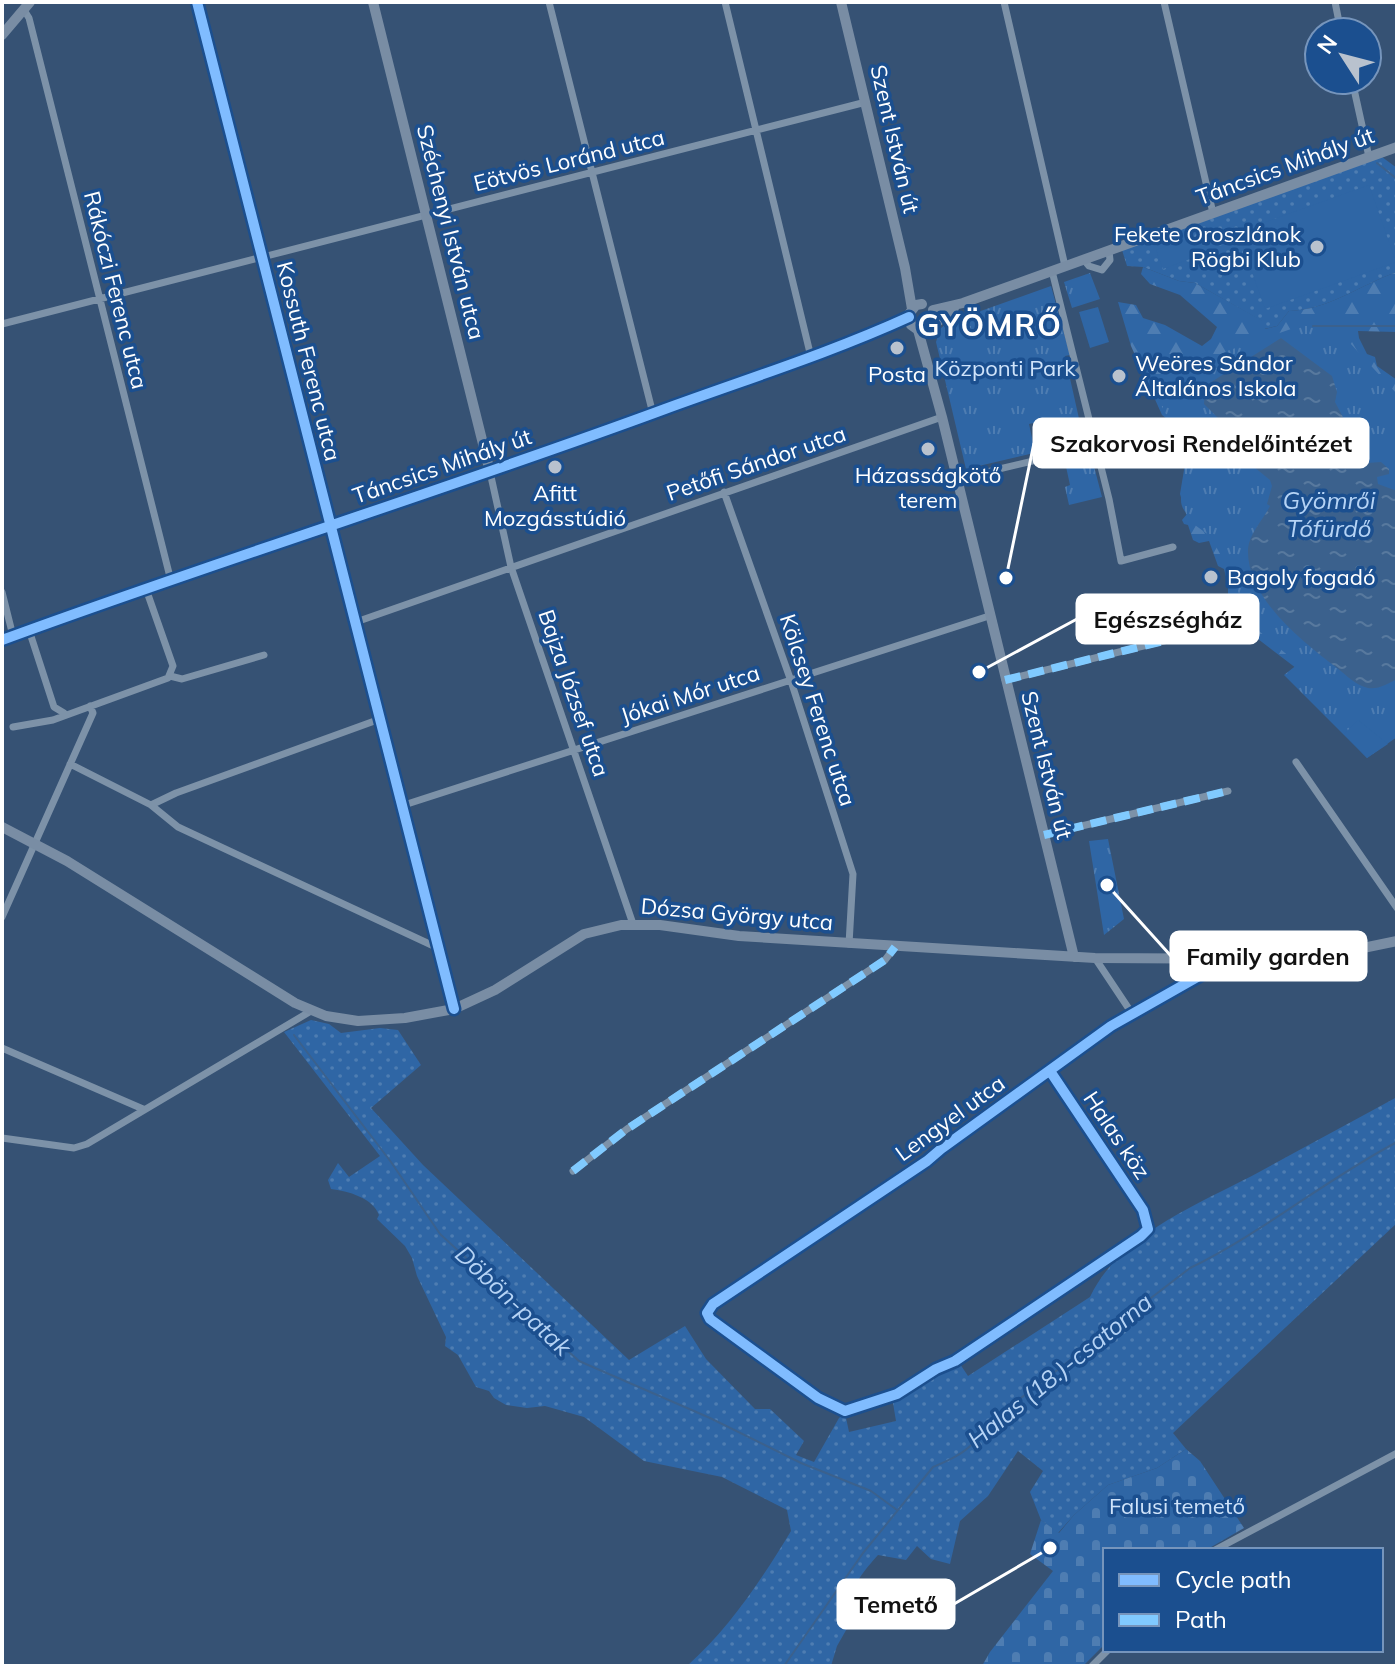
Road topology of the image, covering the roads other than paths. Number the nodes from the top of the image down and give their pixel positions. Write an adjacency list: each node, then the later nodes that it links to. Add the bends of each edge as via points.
1 (197, 2): 18 (street, Kossuth Ferenc utca)
2 (373, 2): 17 (street, Széchenyi István utca)
3 (549, 2): 15 (street)
4 (725, 2): 12 (street)
5 (841, 2): 11 (street, Szent István út)
6 (1004, 2): 19 (street)
7 (1164, 2): 16 (street)
8 (27, 6): 9 (street); 21 (street, Rákóczi Ferenc utca)
9 (2, 35)
10 (1356, 96): 14 (street)
11 (866, 102): 12 (street, Eötvös Loránd utca); 23 (street, Szent István út)
12 (758, 132): 15 (street, Eötvös Loránd utca); 25 (street)
13 (1397, 147): 14 (street, Táncsics Mihály út)
14 (1369, 157): 16 (street, Táncsics Mihály út)
15 (591, 174): 17 (street, Eötvös Loránd utca); 26 (street)
16 (1213, 213): 19 (street, Táncsics Mihály út)
17 (425, 214): 18 (street, Eötvös Loránd utca); 29 (street, Széchenyi István utca)
18 (262, 258): 21 (street, Eötvös Loránd utca); 32 (street, Kossuth Ferenc utca)
19 (1065, 266): 20 (street, Táncsics Mihály út)
20 (1052, 271): 22 (street, Táncsics Mihály út); 28 (street)
21 (100, 299): 24 (street, Eötvös Loránd utca); 35 (street, Rákóczi Ferenc utca)
22 (960, 304): 23 (street, Táncsics Mihály út); 23 (street, Táncsics Mihály út, via 933,310)
23 (919, 320): 25 (street, Táncsics Mihály út); 27 (street, Szent István út)
24 (2, 324)
25 (811, 357): 26 (street, Táncsics Mihály út)
26 (653, 414): 29 (street, Táncsics Mihály út)
27 (942, 417): 30 (street, Szent István út); 31 (street, Petőfi Sándor utca)
28 (1096, 446): 30 (street); 33 (street, via 1121,561)
29 (490, 472): 32 (street, Táncsics Mihály út); 34 (street, Bajza József utca)
30 (957, 479): 38 (street, Szent István út)
31 (724, 492): 34 (street, Petőfi Sándor utca); 47 (street, Kölcsey Ferenc utca)
32 (330, 527): 35 (street, Táncsics Mihály út); 40 (street, Kossuth Ferenc utca)
33 (1173, 547)
34 (511, 567): 40 (street, Petőfi Sándor utca); 52 (street, Bajza József utca)
35 (171, 581): 36 (street, Táncsics Mihály út)
36 (146, 589): 41 (street, Táncsics Mihály út); 45 (street, via 173,666)
37 (2, 592): 42 (street)
38 (989, 616): 46 (street, Szent István út); 47 (street, Jókai Mór utca)
39 (1249, 620): 46 (street)
40 (356, 622): 50 (street, Kossuth Ferenc utca)
41 (29, 630): 42 (street, Táncsics Mihály út); 49 (street, via 54,707)
42 (13, 636): 43 (street, Táncsics Mihály út)
43 (2, 640)
44 (264, 655): 45 (street, via 182,679)
45 (170, 676): 48 (street)
46 (1005, 680): 59 (street, Szent István út)
47 (791, 681): 52 (street, Jókai Mór utca); 65 (street, Kölcsey Ferenc utca, via 853,874)
48 (90, 706): 49 (street); 54 (street, via 93,713)
49 (66, 714): 51 (street)
50 (380, 719): 56 (street); 57 (street, Kossuth Ferenc utca)
51 (13, 727)
52 (575, 750): 57 (street, Jókai Mór utca); 63 (street, Bajza József utca)
53 (1296, 762): 61 (street)
54 (70, 764): 56 (street); 60 (street)
55 (1228, 791): 59 (street)
56 (151, 805): 67 (street, via 178,827)
57 (401, 806): 67 (street, Kossuth Ferenc utca)
58 (2, 827): 60 (street, Dózsa György utca)
59 (1044, 835): 68 (street, Szent István út)
60 (36, 843): 62 (street); 72 (street, Dózsa György utca)
61 (1397, 908)
62 (2, 917)
63 (633, 924): 65 (street, Dózsa György utca); 71 (street, Dózsa György utca, via 584,934 495,990)
64 (1397, 941): 70 (street, Dózsa György utca, via 1329,955)
65 (849, 944): 66 (street, Dózsa György utca)
66 (895, 947): 68 (street, Dózsa György utca); 78 (street, via 885,960 627,1129)
67 (438, 948): 71 (street, Kossuth Ferenc utca)
68 (1074, 957): 69 (street, Dózsa György utca)
69 (1095, 958): 70 (street, Dózsa György utca); 73 (street)
70 (1214, 960): 73 (street, Lengyel utca, via 1201,975)
71 (454, 1009): 72 (street, Dózsa György utca, via 358,1021)
72 (311, 1011): 76 (street)
73 (1133, 1015): 75 (street, Lengyel utca)
74 (2, 1048): 76 (street)
75 (1050, 1071): 79 (street, Lengyel utca); 79 (street, Halas köz, via 1143,1210 1148,1229 1141,1236 973,1351 897,1394 845,1411 818,1398 719,1326 710,1319)
76 (143, 1109): 77 (street, via 74,1148)
77 (2, 1138)
78 (573, 1171)
79 (709, 1308)
80 (1397, 1453): 81 (street)
81 (1219, 1548)

